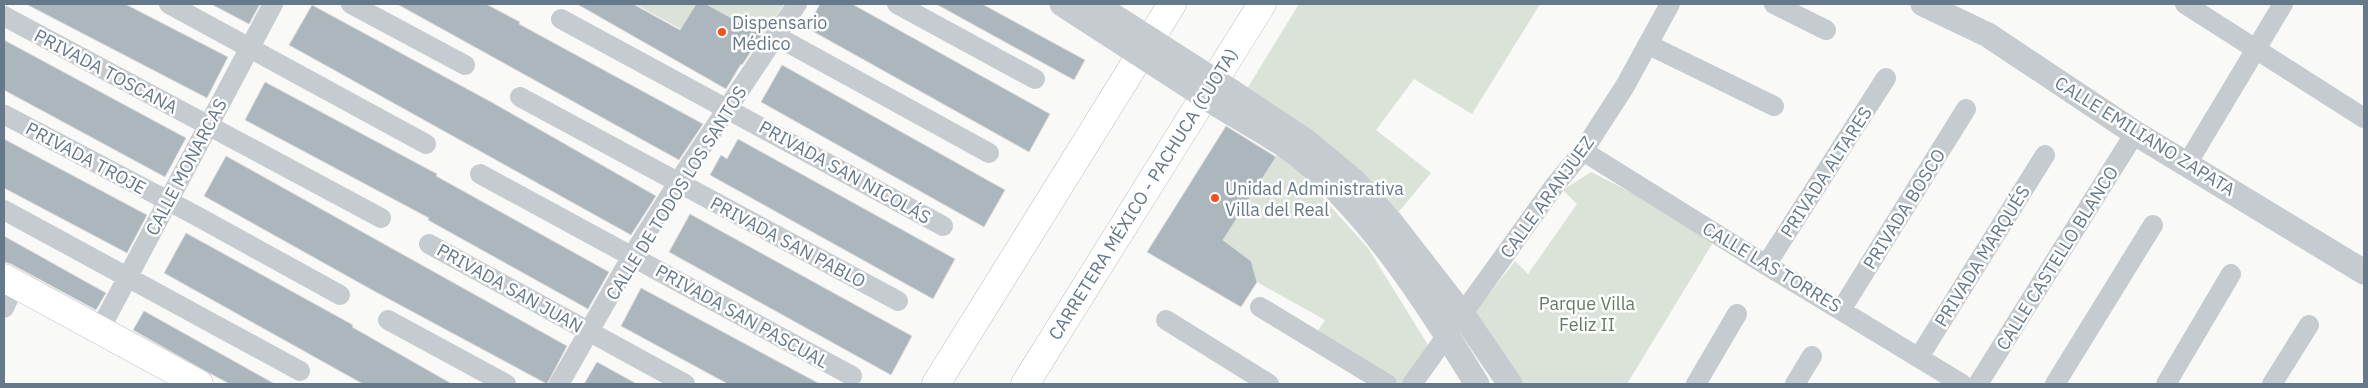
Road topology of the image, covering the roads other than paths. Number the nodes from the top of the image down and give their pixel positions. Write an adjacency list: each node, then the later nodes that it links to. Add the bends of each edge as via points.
1 (169, 4): 20 (street)
2 (274, 4): 20 (street, CALLE MONARCAS)
3 (351, 4): 22 (street)
4 (797, 4): 18 (street, CALLE DE TODOS LOS SANTOS)
5 (897, 4): 24 (street)
6 (1062, 4): 26 (street, bridge)
7 (1095, 4): 26 (street, bridge)
8 (1172, 4): 74 (main road)
9 (1262, 4): 75 (main road, CARRETERA MÉXICO - PACHUCA (CUOTA))
10 (1670, 4): 19 (street, CALLE ARANJUEZ)
11 (1774, 4): 17 (street)
12 (1923, 4): 33 (street, CALLE EMILIANO ZAPATA, via 1988,35)
13 (2185, 4): 21 (street)
14 (2283, 4): 21 (street)
15 (4, 16): 32 (street, PRIVADA TOSCANA)
16 (561, 19): 28 (street, PRIVADA SAN NICOLÁS)
17 (1826, 30)
18 (776, 36): 28 (street, CALLE DE TODOS LOS SANTOS); 36 (street)
19 (1649, 45): 27 (street); 35 (street, CALLE ARANJUEZ)
20 (250, 47): 32 (street, CALLE MONARCAS); 34 (street)
21 (2256, 48): 31 (street); 38 (street)
22 (465, 65)
23 (1886, 78): 48 (street, PRIVADA ALTARES)
24 (1035, 79)
25 (520, 97): 40 (street, PRIVADA SAN PABLO)
26 (1224, 98): 59 (street, via 1306,141 1354,181 1390,221); 65 (street, via 1299,157 1346,201 1376,236)
27 (1774, 106)
28 (728, 109): 40 (street, CALLE DE TODOS LOS SANTOS); 45 (street, PRIVADA SAN NICOLÁS)
29 (1966, 109): 57 (street, PRIVADA BOSCO)
30 (5, 115): 41 (street, PRIVADA TROJE)
31 (2364, 118)
32 (208, 125): 41 (street, CALLE MONARCAS); 43 (street, PRIVADA TOSCANA)
33 (2135, 132): 38 (street, CALLE EMILIANO ZAPATA); 84 (street, CALLE CASTELLO BLANCO)
34 (426, 144)
35 (1583, 150): 48 (street, CALLE LAS TORRES); 59 (street, CALLE ARANJUEZ)
36 (989, 153)
37 (2045, 155): 67 (street, PRIVADA MARQUÉS)
38 (2187, 164): 49 (street, CALLE EMILIANO ZAPATA)
39 (480, 174): 47 (street, PRIVADA SAN PASCUAL)
40 (679, 182): 47 (street, CALLE DE TODOS LOS SANTOS); 54 (street, PRIVADA SAN PABLO)
41 (168, 201): 51 (street, CALLE MONARCAS); 53 (street, PRIVADA TROJE)
42 (4, 210): 51 (street)
43 (381, 218)
44 (2153, 224): 85 (street)
45 (943, 226)
46 (429, 244): 64 (street, PRIVADA SAN JUAN)
47 (632, 256): 64 (street, CALLE DE TODOS LOS SANTOS); 69 (street, PRIVADA SAN PASCUAL)
48 (1766, 265): 57 (street, CALLE LAS TORRES)
49 (2364, 272)
50 (2231, 274): 86 (street)
51 (127, 276): 63 (street, CALLE MONARCAS); 68 (street)
52 (10, 281): 56 (street); 63 (main road)
53 (340, 295)
54 (898, 301)
55 (1260, 307): 77 (street)
56 (4, 308)
57 (1841, 310): 67 (street, CALLE LAS TORRES)
58 (1737, 314): 81 (street)
59 (1463, 315): 65 (street, CALLE ARANJUEZ); 80 (street)
60 (388, 320): 71 (street)
61 (1166, 320): 76 (street)
62 (2309, 325): 87 (street)
63 (99, 331): 70 (main road)
64 (590, 332): 72 (street, CALLE DE TODOS LOS SANTOS); 73 (street, PRIVADA SAN JUAN)
65 (1447, 336): 78 (street, CALLE ARANJUEZ); 79 (street)
66 (1812, 356): 82 (street)
67 (1919, 357): 83 (street, CALLE LAS TORRES)
68 (300, 372)
69 (852, 376)
70 (199, 384)
71 (506, 384)
72 (559, 384)
73 (685, 384)
74 (936, 384)
75 (1025, 384)
76 (1269, 384)
77 (1387, 384)
78 (1412, 384)
79 (1477, 384)
80 (1510, 384)
81 (1696, 384)
82 (1795, 384)
83 (1962, 384)
84 (1978, 384)
85 (2055, 384)
86 (2166, 384)
87 (2272, 384)

